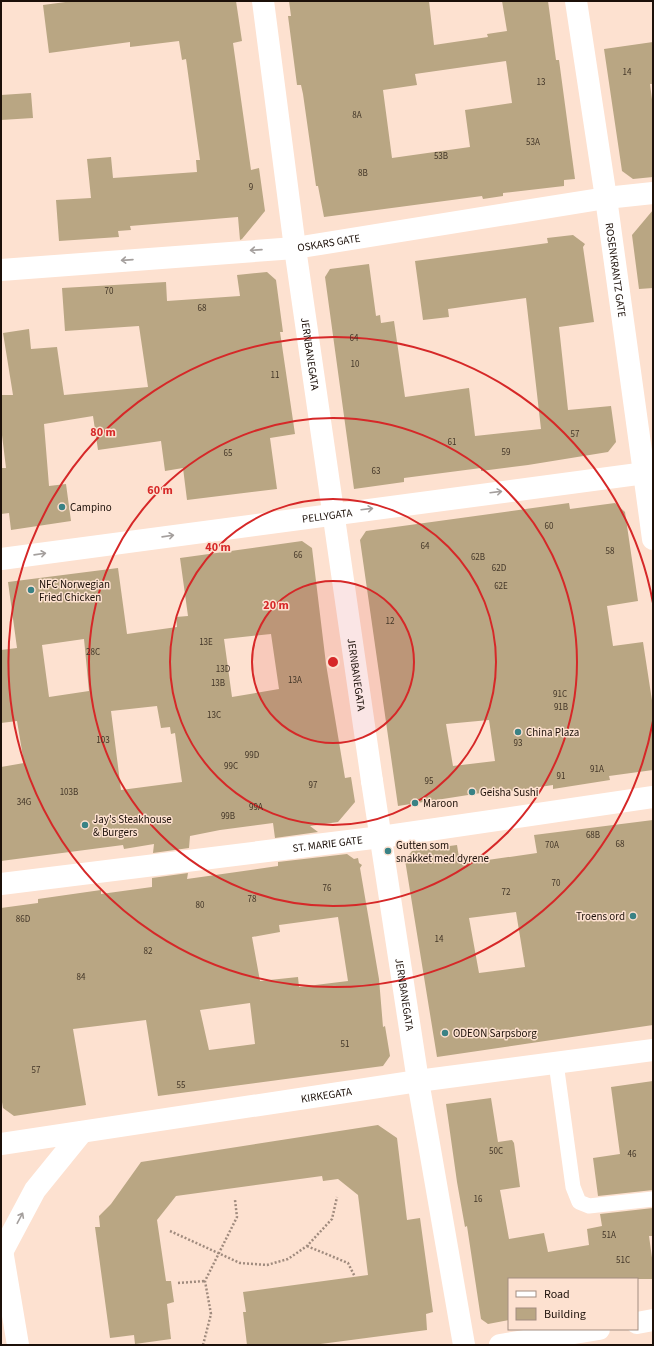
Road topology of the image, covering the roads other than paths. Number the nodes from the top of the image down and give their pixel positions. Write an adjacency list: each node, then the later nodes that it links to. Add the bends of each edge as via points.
1 (263, 1): 5 (street, JERNBANEGATA)
2 (576, 1): 4 (street, ROSENKRANTZ GATE)
3 (653, 193): 4 (street, OSKARS GATE)
4 (606, 198): 5 (street, OSKARS GATE); 7 (street, ROSENKRANTZ GATE)
5 (295, 248): 6 (street, OSKARS GATE, one-way to 6); 8 (street, JERNBANEGATA)
6 (1, 270)
7 (648, 472): 8 (street, PELLYGATA, one-way to 7); 9 (street, ROSENKRANTZ GATE)
8 (334, 514): 10 (street, PELLYGATA, one-way to 8); 12 (street, JERNBANEGATA)
9 (653, 539)
10 (1, 559)
11 (653, 797): 12 (street, ST. MARIE GATE)
12 (381, 836): 13 (street, ST. MARIE GATE); 16 (street, JERNBANEGATA)
13 (1, 884)
14 (653, 1050): 15 (street, KIRKEGATA)
15 (556, 1063): 16 (street, KIRKEGATA); 19 (lane, via 573,1187 579,1202 589,1206)
16 (418, 1081): 17 (street, KIRKEGATA); 25 (street, JERNBANEGATA)
17 (82, 1132): 18 (street, KIRKEGATA); 20 (street, one-way to 17, via 35,1190)
18 (1, 1144)
19 (653, 1199)
20 (2, 1248): 24 (street)
21 (653, 1320): 22 (street)
22 (638, 1323)
23 (593, 1330): 26 (street)
24 (18, 1345)
25 (464, 1345)
26 (500, 1345)

